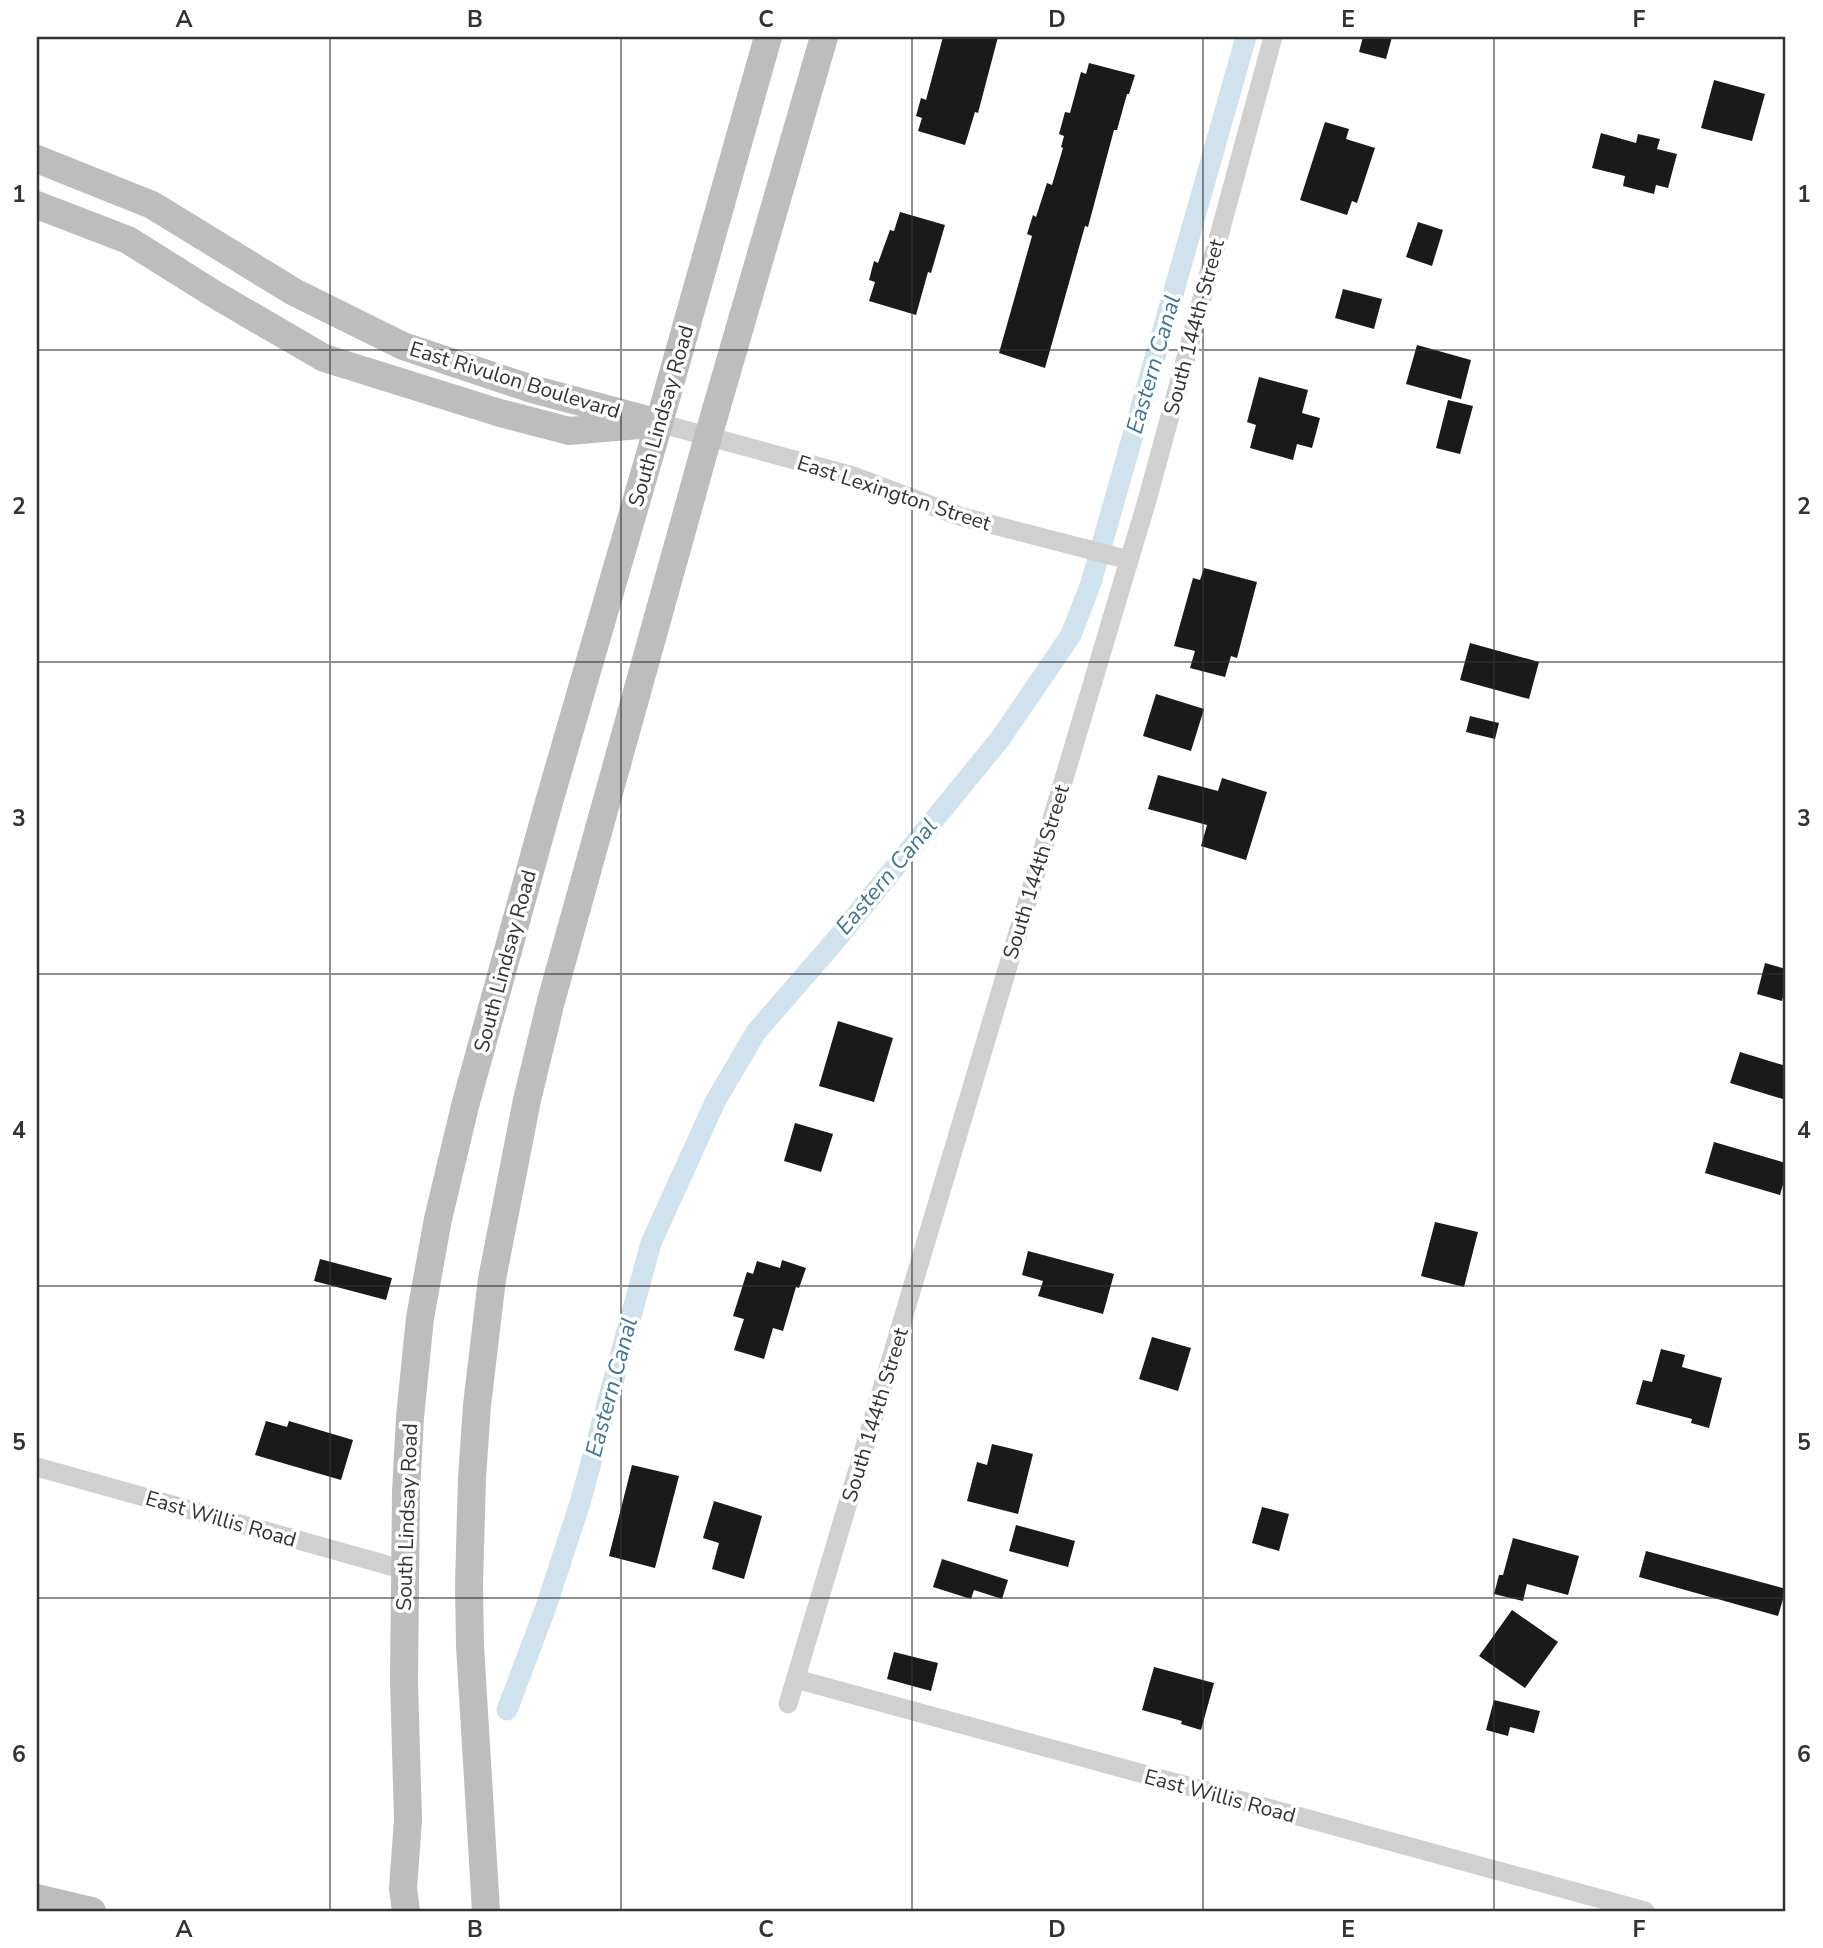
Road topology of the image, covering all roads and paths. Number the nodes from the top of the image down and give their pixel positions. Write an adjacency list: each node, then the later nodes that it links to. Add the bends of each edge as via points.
1 (768, 37): 6 (main road, South Lindsay Road)
2 (824, 37): 7 (main road)
3 (1273, 37): 8 (street, South 144th Street, via 1149,497)
4 (37, 159): 6 (main road, East Rivulon Boulevard, via 152,205 294,292 403,346 532,389)
5 (37, 205): 6 (main road, East Rivulon Boulevard, via 128,240 324,358 569,431)
6 (659, 423): 7 (street, East Lexington Street); 10 (main road, South Lindsay Road, via 549,802 465,1106 439,1219 420,1318 410,1417)
7 (708, 437): 8 (street, East Lexington Street, via 853,476 959,516); 16 (main road, via 551,1001 492,1279 477,1405 469,1585)
8 (1122, 558): 11 (street, South 144th Street)
9 (37, 1467): 10 (street, East Willis Road)
10 (405, 1570): 15 (main road, South Lindsay Road)
11 (796, 1678): 12 (street, South 144th Street); 17 (street, East Willis Road)
12 (788, 1704)
13 (37, 1898): 14 (main road)
14 (92, 1911)
15 (406, 1911)
16 (486, 1911)
17 (1645, 1911)

